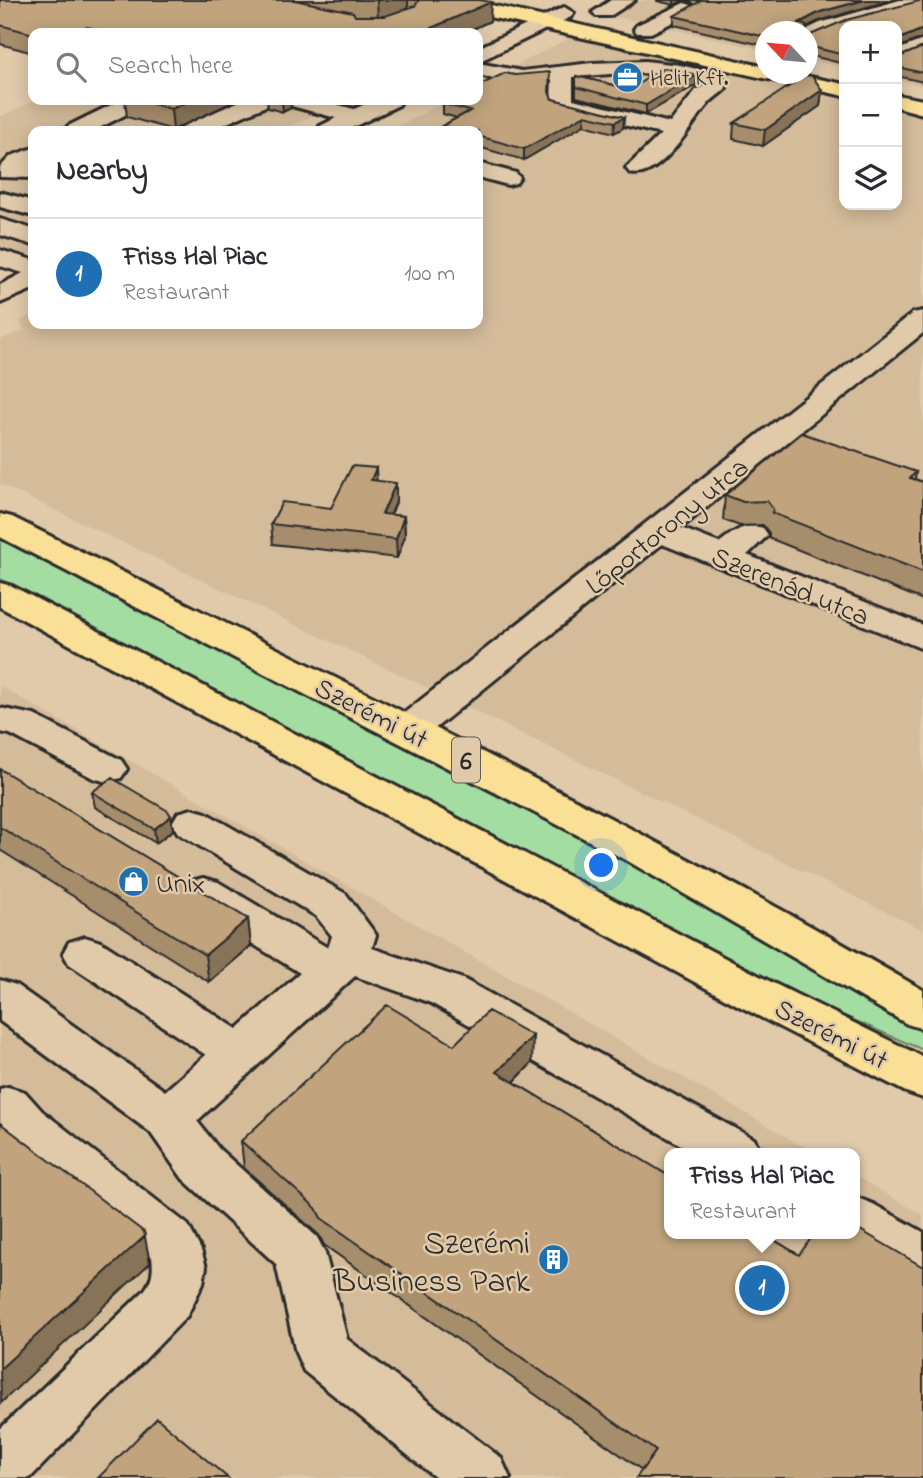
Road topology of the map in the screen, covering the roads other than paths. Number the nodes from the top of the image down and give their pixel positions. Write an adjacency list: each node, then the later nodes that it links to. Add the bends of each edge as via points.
1 (497, 0): 5 (main road)
2 (921, 0): 6 (street)
3 (437, 2): 5 (main road)
4 (684, 9): 7 (street)
5 (561, 11): 7 (main road); 10 (street); 11 (main road)
6 (838, 21): 8 (street)
7 (644, 29): 9 (main road)
8 (818, 31)
9 (705, 43): 11 (main road); 12 (main road)
10 (483, 53)
11 (685, 54): 15 (main road)
12 (755, 55)
13 (818, 69): 17 (main road)
14 (483, 70): 16 (street, via 512,77)
15 (755, 70)
16 (562, 72): 32 (street, via 562,103); 32 (street, via 608,67 673,69 714,80 715,88)
17 (839, 74)
18 (816, 84): 20 (main road)
19 (902, 88): 21 (main road)
20 (839, 89)
21 (923, 93)
22 (902, 103): 27 (main road)
23 (127, 105): 29 (street)
24 (249, 105): 30 (street)
25 (314, 105): 28 (street)
26 (381, 105): 28 (street)
27 (923, 108)
28 (357, 117): 31 (street)
29 (86, 126)
30 (202, 126)
31 (338, 126)
32 (666, 128): 34 (street, via 659,152)
33 (28, 157): 38 (street, via 19,161)
34 (638, 168)
35 (483, 171): 37 (street)
36 (28, 173): 38 (street)
37 (508, 178)
38 (2, 185): 39 (street); 40 (street)
39 (28, 190)
40 (28, 205)
41 (0, 227): 42 (street)
42 (28, 235)
43 (0, 258): 44 (street)
44 (28, 266)
45 (28, 281): 46 (street)
46 (0, 295)
47 (923, 320): 48 (street, Lőportorony utca)
48 (853, 376): 49 (street); 51 (street, Lőportorony utca)
49 (884, 387)
50 (0, 524): 57 (main road, Szerémi út / 6)
51 (659, 531): 53 (street, Szerenád utca); 57 (street, Lőportorony utca)
52 (751, 535): 53 (street)
53 (723, 557): 55 (street, Szerenád utca)
54 (0, 593): 66 (main road, Szerémi út)
55 (923, 638)
56 (0, 720): 58 (street, via 21,723)
57 (408, 730): 64 (main road, Szerémi út / 6, via 710,888)
58 (107, 769)
59 (192, 823): 62 (street, via 339,912 354,935)
60 (166, 871): 62 (street)
61 (85, 953): 65 (street)
62 (341, 965): 65 (street); 69 (street, via 447,991)
63 (0, 997): 68 (street)
64 (923, 1012)
65 (240, 1054): 68 (street)
66 (923, 1079)
67 (3, 1106): 72 (street, via 170,1241 181,1267 173,1295 163,1308)
68 (167, 1118): 73 (street, via 201,1164 299,1254 323,1353)
69 (728, 1148)
70 (860, 1222): 71 (street)
71 (923, 1258)
72 (4, 1455)
73 (481, 1478)

